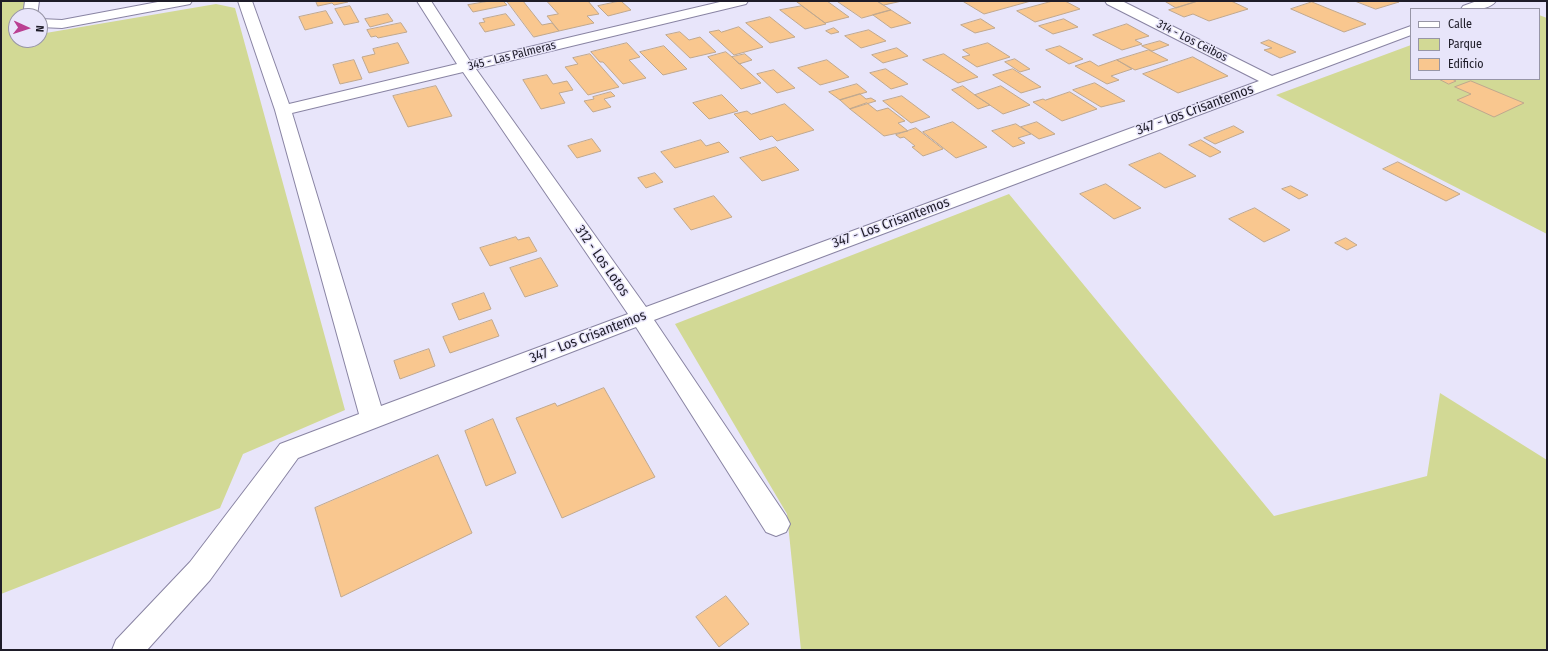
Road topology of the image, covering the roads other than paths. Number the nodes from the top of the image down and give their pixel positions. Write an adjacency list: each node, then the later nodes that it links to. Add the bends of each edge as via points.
1 (185, 1): 8 (street, via 62,24)
2 (245, 1): 12 (street)
3 (424, 1): 10 (street, 312 - Los Lotos)
4 (741, 1): 10 (street, 345 - Las Palmeras)
5 (1112, 1): 11 (street, 314 - Los Ceibos)
6 (1489, 1): 7 (street)
7 (1471, 8)
8 (48, 23)
9 (1410, 30): 11 (street, 347 - Los Crisantemos)
10 (467, 67): 12 (street, 345 - Las Palmeras); 13 (street, 312 - Los Lotos)
11 (1272, 82): 13 (street, 347 - Los Crisantemos)
12 (283, 110): 14 (street)
13 (640, 317): 14 (street, 347 - Los Crisantemos); 15 (street, 312 - Los Lotos)
14 (372, 418): 16 (street, 347 - Los Crisantemos, via 289,451 200,571)
15 (776, 524)
16 (127, 650)

